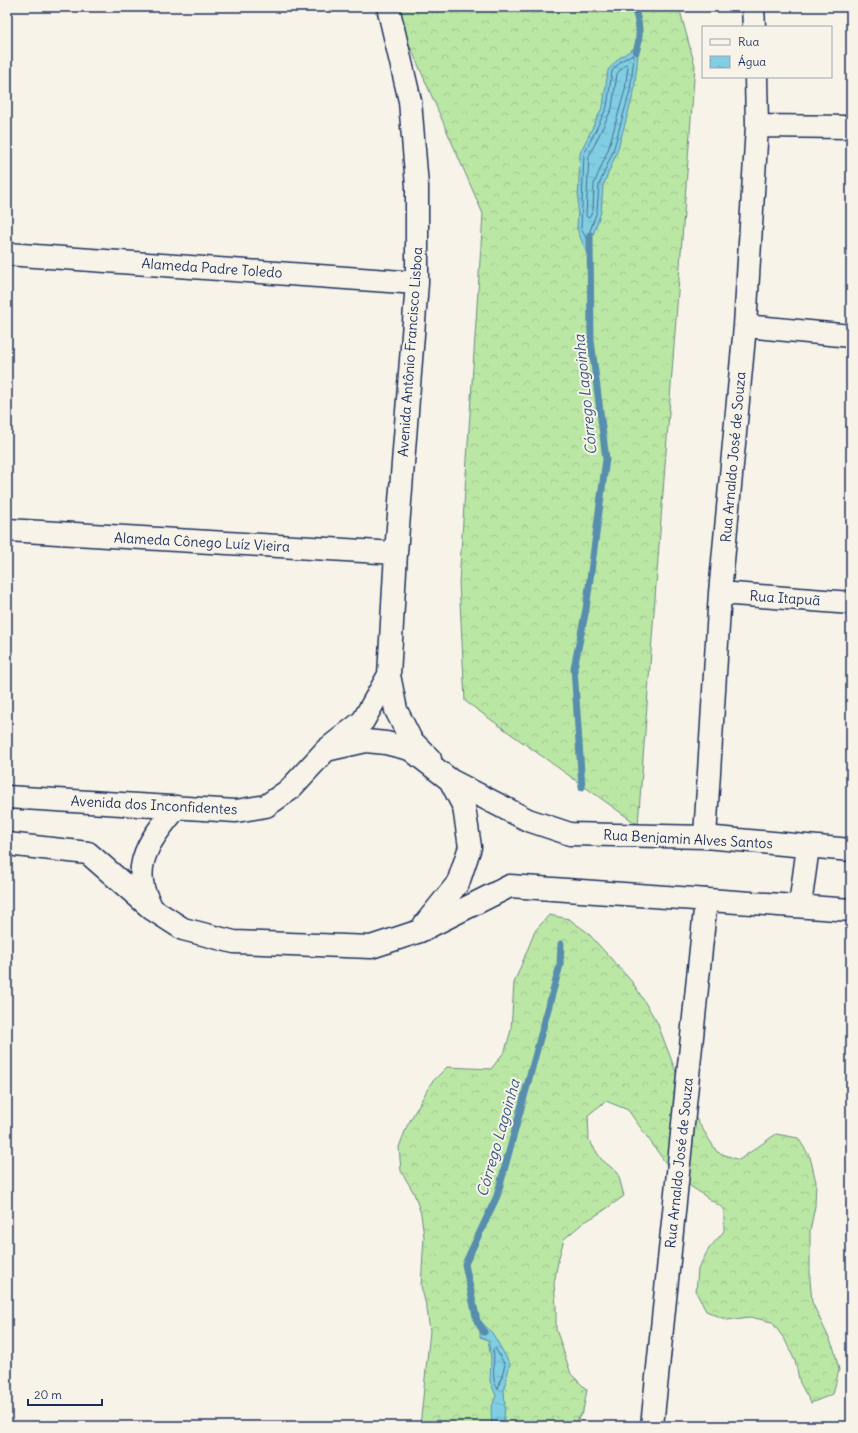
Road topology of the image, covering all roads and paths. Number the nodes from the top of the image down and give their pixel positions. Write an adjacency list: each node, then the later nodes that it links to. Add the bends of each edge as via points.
1 (388, 7): 8 (street, Avenida Antônio Francisco Lisboa, via 410,101 417,186)
2 (753, 7): 3 (street)
3 (754, 26)
4 (756, 78): 5 (street, Rua Arnaldo José de Souza)
5 (757, 126): 6 (street); 9 (street, Rua Arnaldo José de Souza)
6 (851, 128)
7 (7, 254): 8 (street, Alameda Padre Toledo)
8 (417, 283): 12 (street, Avenida Antônio Francisco Lisboa)
9 (745, 326): 10 (street); 13 (street, Rua Arnaldo José de Souza)
10 (851, 336)
11 (7, 530): 12 (street, Alameda Cônego Luíz Vieira)
12 (396, 553): 15 (street, Avenida Antônio Francisco Lisboa)
13 (720, 593): 14 (street, Rua Itapuã); 20 (street, Rua Arnaldo José de Souza)
14 (851, 603)
15 (389, 675): 16 (street, Avenida dos Inconfidentes, via 362,721); 17 (street, via 396,710 411,740)
16 (326, 750): 17 (street, via 366,741 386,743 410,749); 19 (street, Avenida dos Inconfidentes, via 289,790 266,806 236,811)
17 (450, 780): 20 (street, Rua Benjamin Alves Santos, via 528,820 570,834); 28 (street, via 464,807 470,847 458,883)
18 (7, 797): 19 (street, Avenida dos Inconfidentes)
19 (178, 807): 26 (street, via 147,847 142,887)
20 (705, 837): 22 (street, Rua Benjamin Alves Santos)
21 (7, 844): 26 (street, via 88,853)
22 (808, 847): 23 (street, Rua Benjamin Alves Santos); 25 (street, via 801,898)
23 (851, 850)
24 (706, 900): 25 (street); 28 (street, via 567,888 510,886); 29 (street, Rua Arnaldo José de Souza)
25 (796, 906): 27 (street)
26 (152, 909): 28 (street, via 183,929 234,942 371,947)
27 (851, 910)
28 (420, 931)
29 (652, 1426)

